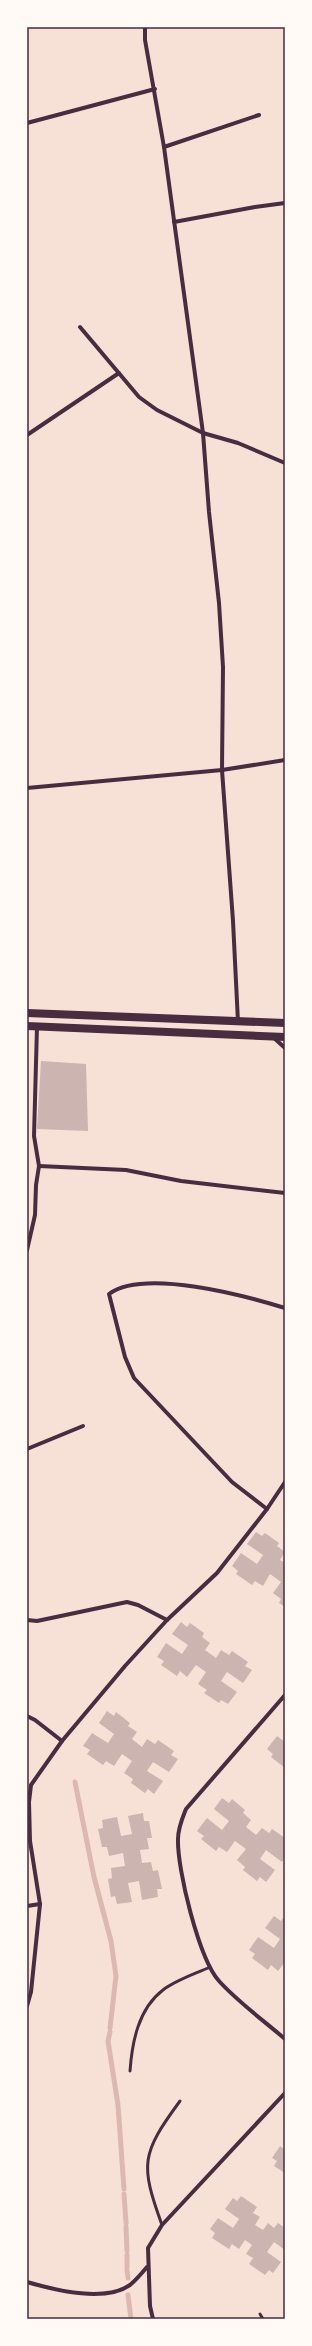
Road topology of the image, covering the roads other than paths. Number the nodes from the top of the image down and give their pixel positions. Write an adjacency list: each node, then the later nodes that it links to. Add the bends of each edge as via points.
1 (146, 27): 2 (street, via 145,40)
2 (155, 88): 4 (street); 5 (street)
3 (259, 115): 5 (street)
4 (27, 123)
5 (164, 147): 7 (street)
6 (285, 203): 7 (street, via 254,206)
7 (174, 222): 10 (street)
8 (80, 327): 9 (street)
9 (118, 373): 10 (street, via 139,397 157,410); 11 (street)
10 (203, 433): 12 (street, via 238,443); 14 (street, via 222,652)
11 (27, 435)
12 (285, 463)
13 (285, 760): 14 (street)
14 (222, 770): 15 (street); 17 (street)
15 (27, 788)
16 (27, 1013): 17 (main road)
17 (238, 1022): 18 (main road)
18 (285, 1023)
19 (27, 1026): 20 (main road)
20 (37, 1027): 21 (main road); 24 (street, via 34,1136)
21 (273, 1037): 22 (main road); 23 (street)
22 (285, 1037)
23 (285, 1048)
24 (39, 1166): 25 (street, via 126,1170 181,1181); 26 (street, via 35,1215)
25 (285, 1193)
26 (27, 1250)
27 (285, 1308): 31 (street, via 195,1285 141,1285 109,1294 134,1378 232,1482)
28 (83, 1426): 29 (street)
29 (27, 1450)
30 (285, 1482): 31 (street)
31 (267, 1509): 33 (street, via 216,1573)
32 (27, 1620): 33 (street, via 37,1621 127,1602)
33 (167, 1620): 36 (street)
34 (285, 1696): 39 (street, via 186,1810 179,1827 178,1840 184,1881 198,1938)
35 (27, 1716): 36 (street)
36 (62, 1742): 37 (street, via 31,1785 30,1841)
37 (40, 1904): 38 (street); 40 (street, via 31,1992)
38 (27, 1906)
39 (210, 1967): 41 (street, via 218,1980); 42 (lane, via 163,1990 150,2003 136,2032 131,2050)
40 (27, 2006)
41 (285, 2039)
42 (130, 2071)
43 (285, 2093): 45 (street)
44 (180, 2101): 45 (lane, via 160,2128 146,2160 150,2190)
45 (162, 2224): 46 (street, via 148,2248)
46 (147, 2267): 47 (street, via 129,2285 110,2293 66,2292); 49 (street)
47 (27, 2282)
48 (260, 2314): 50 (lane)
49 (153, 2319)
50 (263, 2319)

